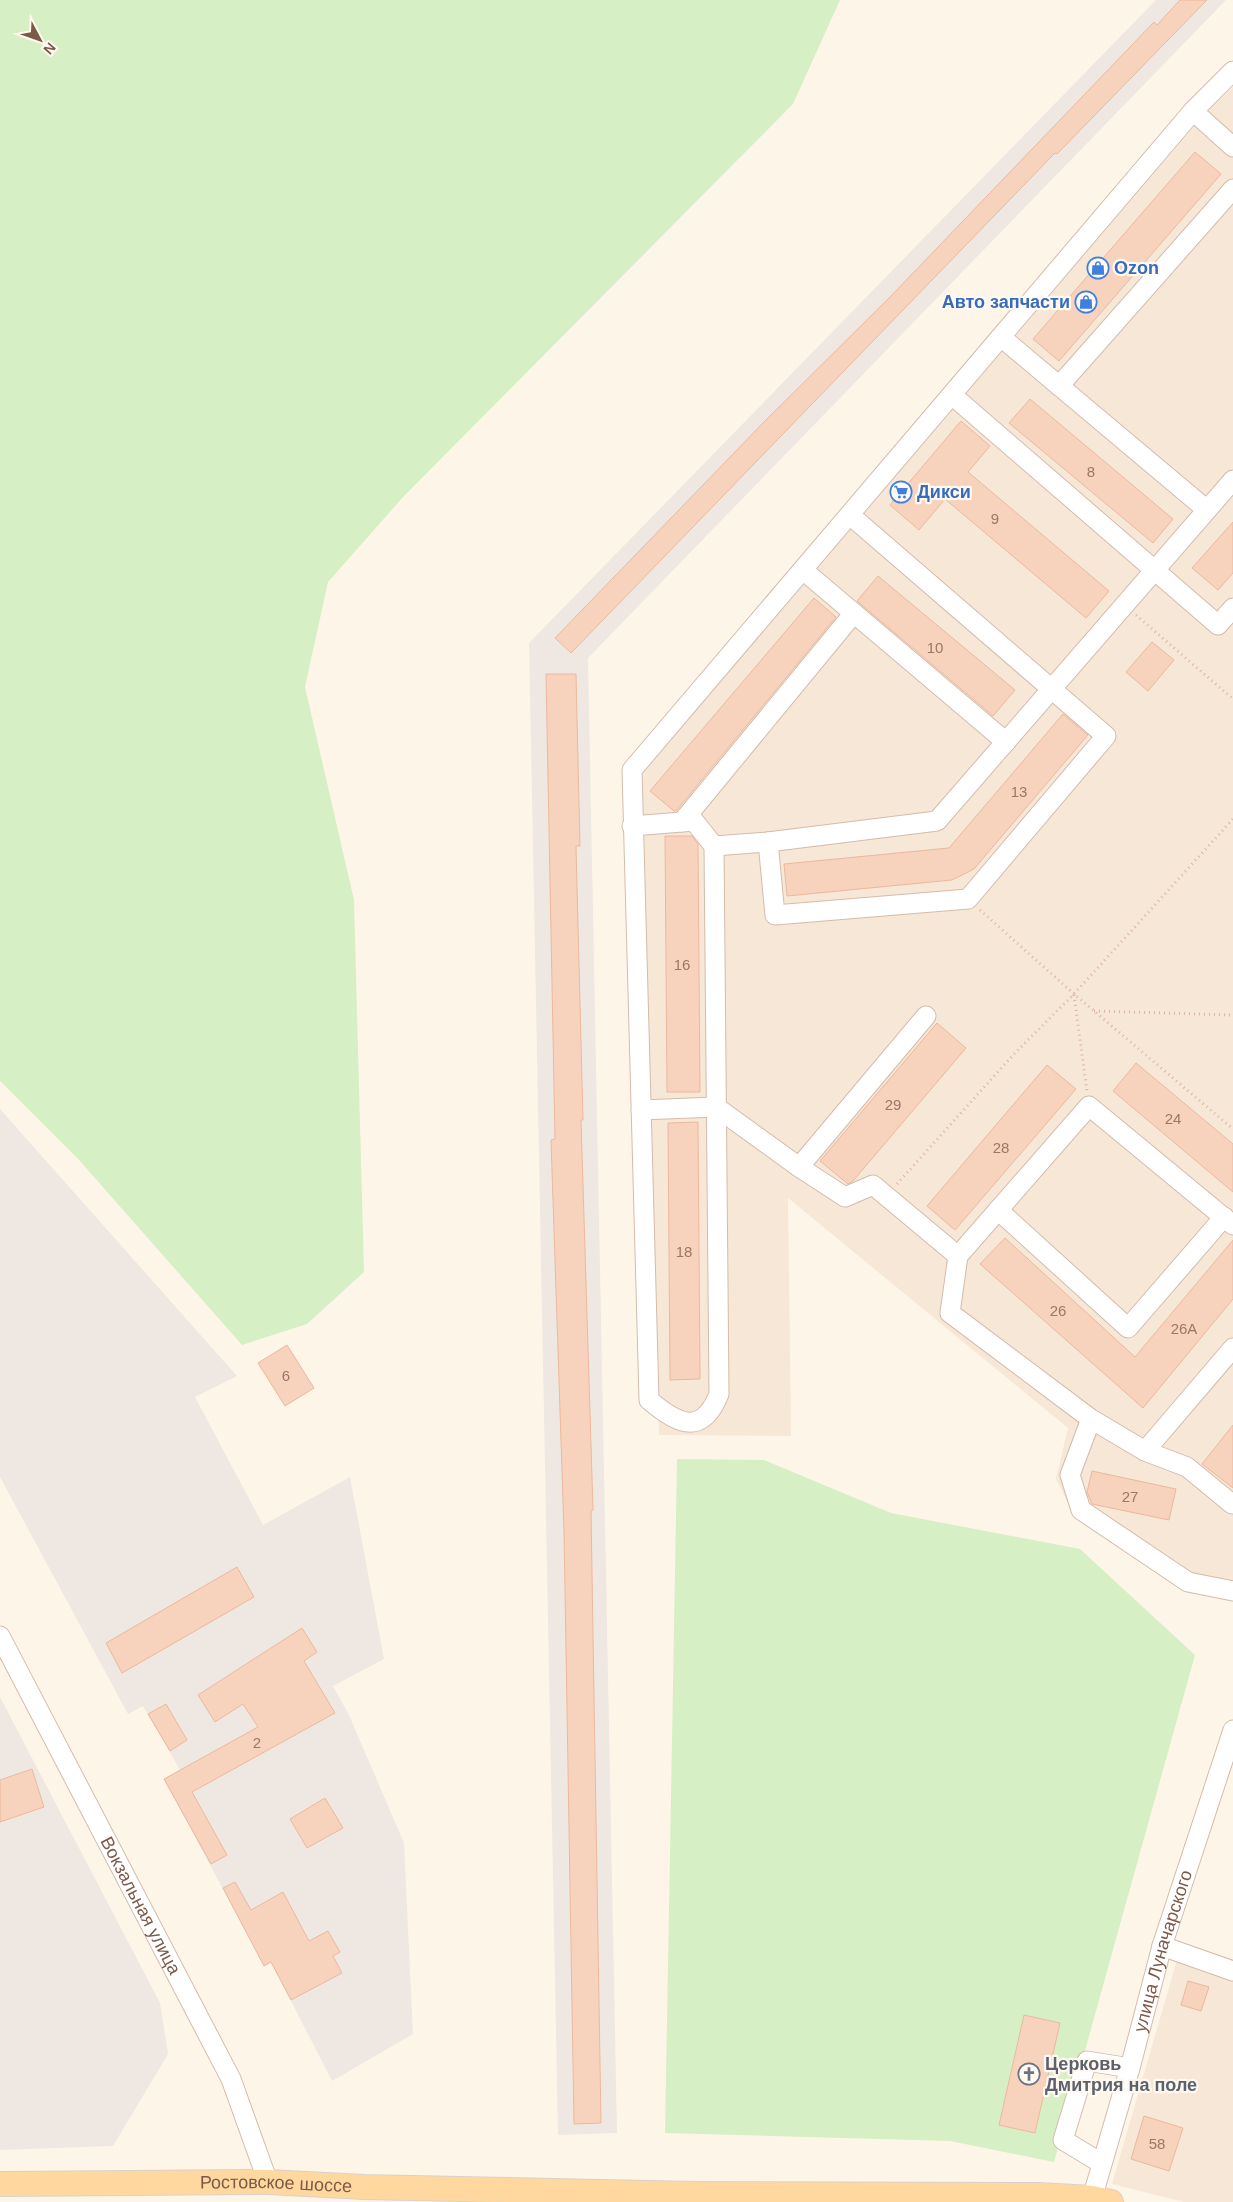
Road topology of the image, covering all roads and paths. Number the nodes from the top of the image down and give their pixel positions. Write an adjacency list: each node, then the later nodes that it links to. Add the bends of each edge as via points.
1 (1233, 71): 2 (street)
2 (1193, 111): 3 (street); 5 (street)
3 (1233, 147)
4 (1233, 189): 6 (street)
5 (1001, 337): 6 (street); 7 (street)
6 (1059, 386): 9 (street)
7 (952, 395): 10 (street); 12 (street)
8 (1233, 480): 9 (street)
9 (1207, 510): 12 (street)
10 (850, 515): 11 (street); 16 (street)
11 (803, 570): 15 (street); 21 (street, via 632,770)
12 (1154, 570): 13 (street); 14 (street, via 1218,625)
13 (1124, 605): 16 (street); 17 (path)
14 (1233, 608)
15 (854, 613): 18 (street); 20 (street)
16 (1053, 690): 18 (street); 24 (street, via 1106,736)
17 (1233, 699)
18 (1006, 742): 22 (street, via 937,821)
19 (1233, 818): 25 (path)
20 (682, 822): 21 (street); 23 (street, via 694,821)
21 (632, 826): 31 (street)
22 (768, 842): 23 (street); 24 (street, via 775,915)
23 (714, 846): 30 (street)
24 (968, 899): 25 (path)
25 (1074, 994): 26 (path); 29 (path); 34 (path, via 1014,1054)
26 (1094, 1011): 27 (path); 32 (path)
27 (1233, 1015)
28 (926, 1016): 33 (street)
29 (1090, 1106): 35 (street); 36 (street)
30 (716, 1107): 31 (street); 31 (street, via 719,1394 713,1410 702,1420 688,1423 669,1417 649,1400); 33 (street)
31 (641, 1110)
32 (1233, 1129)
33 (799, 1167): 34 (street, via 845,1197 873,1185)
34 (886, 1196): 37 (street)
35 (998, 1210): 36 (street, via 1128,1328); 37 (street)
36 (1229, 1221)
37 (958, 1256): 39 (street, via 950,1314)
38 (1233, 1348): 40 (street)
39 (1091, 1420): 40 (street); 42 (street, via 1070,1475 1081,1510 1188,1582)
40 (1145, 1451): 41 (street, via 1187,1467)
41 (1233, 1503)
42 (1233, 1591)
43 (0, 1636): 49 (street, Вокзальная улица, via 231,2079)
44 (1233, 1730): 45 (street, улица Луначарского)
45 (1162, 1946): 46 (street); 47 (street, улица Луначарского)
46 (1233, 1971)
47 (1130, 2068): 48 (street, улица Луначарского); 48 (street, via 1087,2061 1063,2140)
48 (1101, 2163): 52 (street, улица Луначарского)
49 (268, 2182): 50 (main road, Ростовское шоссе); 51 (main road, Ростовское шоссе)
50 (0, 2184)
51 (696, 2198): 52 (main road, Ростовское шоссе, via 1028,2195)
52 (1098, 2201)

